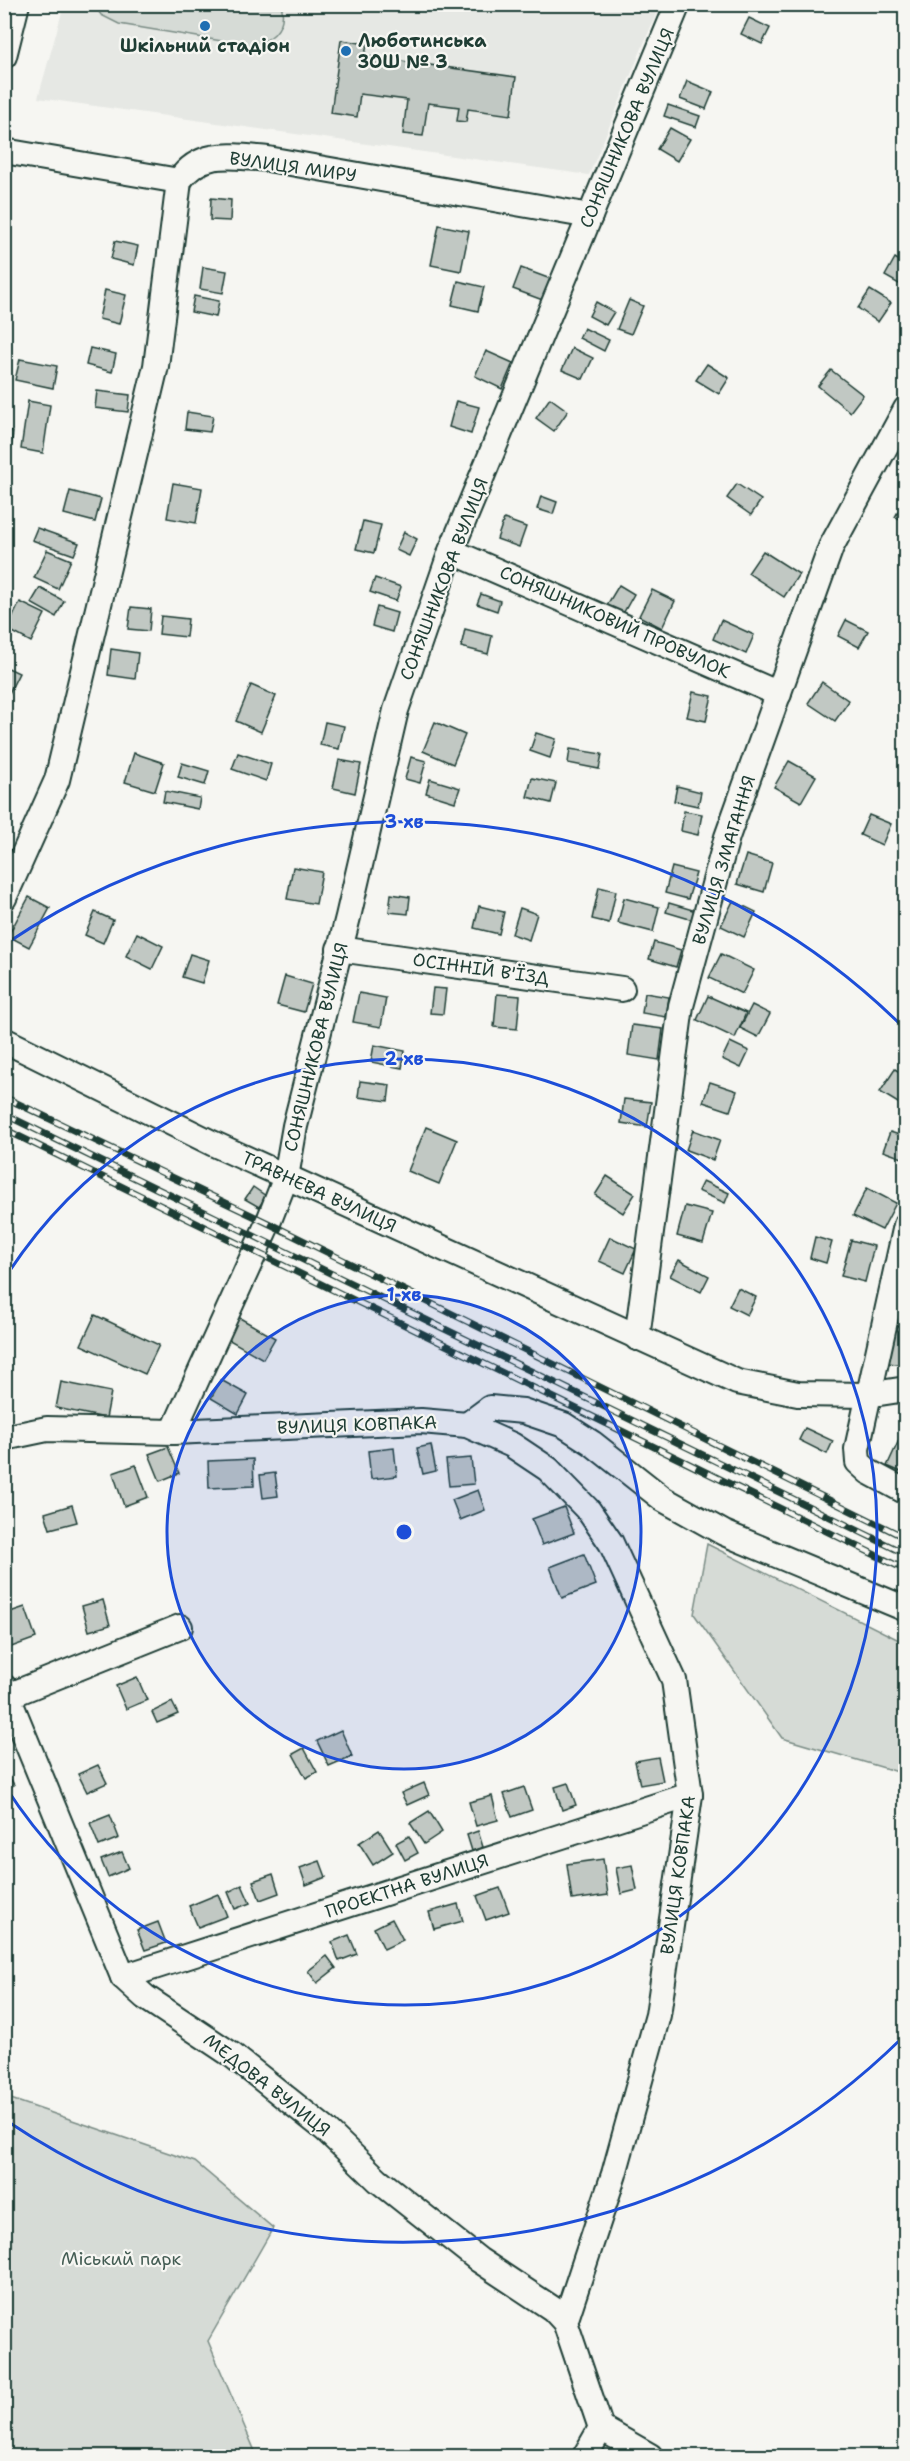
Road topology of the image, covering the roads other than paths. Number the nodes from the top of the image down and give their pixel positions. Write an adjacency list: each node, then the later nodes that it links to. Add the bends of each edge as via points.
1 (17, 4): 3 (street)
2 (678, 4): 6 (street, СОНЯШНИКОВА ВУЛИЦЯ)
3 (4, 56)
4 (4, 151): 5 (street)
5 (179, 182): 6 (street, ВУЛИЦЯ МИРУ, via 196,162 212,158 268,159); 10 (street, via 156,366 57,780)
6 (590, 216): 8 (street, СОНЯШНИКОВА ВУЛИЦЯ)
7 (906, 409): 9 (street, ВУЛИЦЯ ЗМАГАННЯ, via 831,547)
8 (452, 551): 9 (street, СОНЯШНИКОВИЙ ПРОВУЛОК); 11 (street, СОНЯШНИКОВА ВУЛИЦЯ, via 396,710)
9 (779, 694): 16 (street, ВУЛИЦЯ ЗМАГАННЯ, via 727,837 681,1006)
10 (4, 898)
11 (339, 949): 12 (street, ОСІННІЙ В'ЇЗД); 14 (street, СОНЯШНИКОВА ВУЛИЦЯ)
12 (622, 989)
13 (4, 1040): 14 (street, ТРАВНЕВА ВУЛИЦЯ)
14 (286, 1177): 16 (street, ТРАВНЕВА ВУЛИЦЯ); 20 (street, СОНЯШНИКОВА ВУЛИЦЯ)
15 (906, 1225): 18 (street)
16 (637, 1338): 18 (street, ТРАВНЕВА ВУЛИЦЯ, via 737,1382 798,1394)
17 (906, 1389): 18 (street, ТРАВНЕВА ВУЛИЦЯ)
18 (867, 1395): 22 (street, via 858,1462 868,1472)
19 (467, 1425): 20 (street, ВУЛИЦЯ КОВПАКА, via 421,1420); 23 (street, via 490,1408 523,1411 564,1425 663,1499 724,1533); 26 (street, ВУЛИЦЯ КОВПАКА, via 512,1445 548,1468 589,1511 611,1543 674,1680)
20 (173, 1432): 21 (street, ВУЛИЦЯ КОВПАКА, via 47,1429)
21 (4, 1438)
22 (906, 1492)
23 (906, 1610)
24 (180, 1627): 25 (street)
25 (6, 1691): 27 (street, МЕДОВА ВУЛИЦЯ)
26 (690, 1795): 27 (street, ПРОЕКТНА ВУЛИЦЯ); 28 (street, ВУЛИЦЯ КОВПАКА, via 658,2014 614,2174)
27 (123, 1977): 28 (street, МЕДОВА ВУЛИЦЯ, via 145,1997 232,2055 479,2260 553,2309)
28 (565, 2322): 29 (street, МЕДОВА ВУЛИЦЯ)
29 (601, 2428): 30 (street); 31 (street)
30 (585, 2457)
31 (650, 2457)

